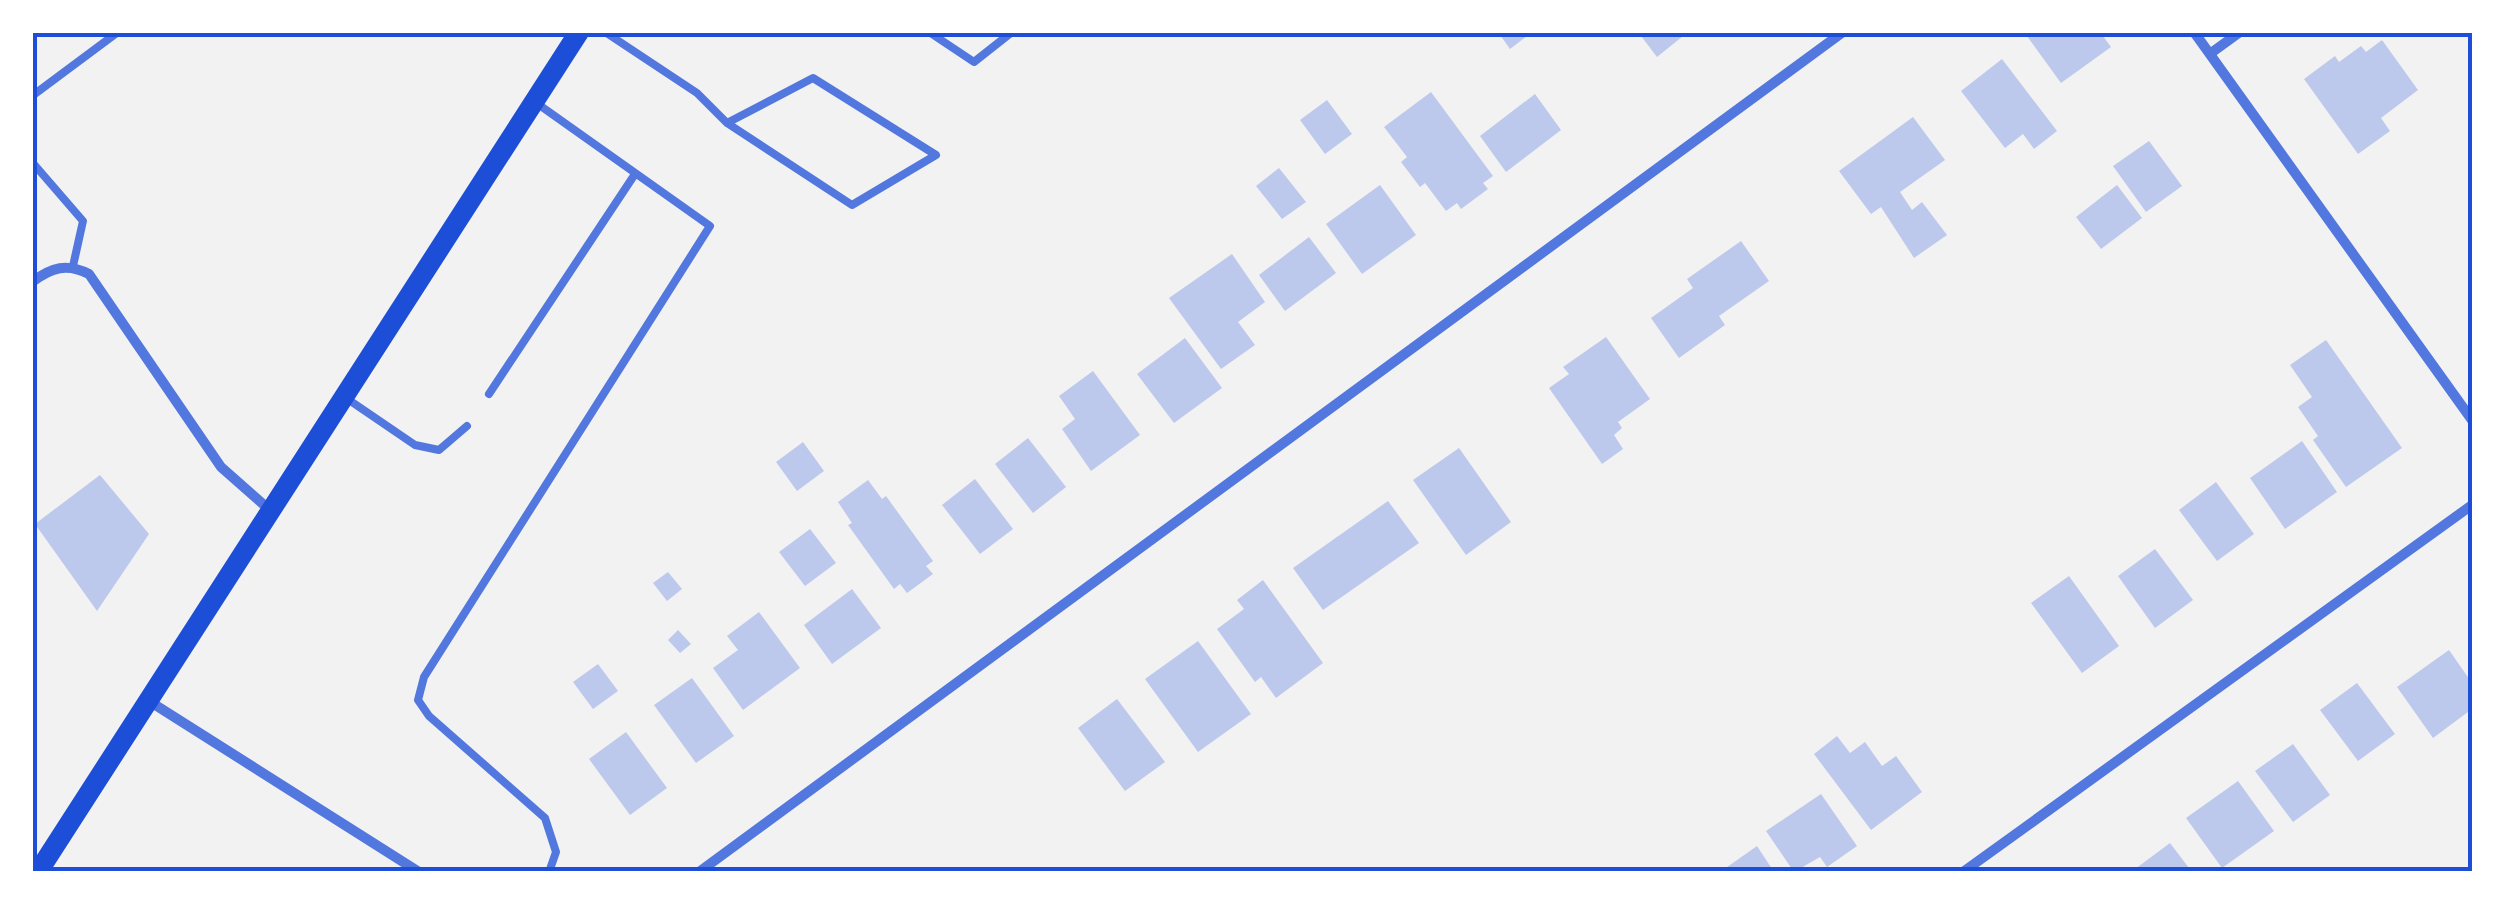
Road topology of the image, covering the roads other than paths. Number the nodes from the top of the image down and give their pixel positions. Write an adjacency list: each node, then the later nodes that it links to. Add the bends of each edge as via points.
1 (118, 32): 10 (lane)
2 (579, 32): 11 (main road)
3 (605, 32): 12 (lane, via 698,93)
4 (929, 32): 5 (lane, via 974,62)
5 (1012, 32)
6 (1844, 32): 28 (street)
7 (2194, 32): 9 (street)
8 (2240, 32): 9 (street)
9 (2212, 54): 19 (street)
10 (32, 96)
11 (535, 102): 14 (lane); 18 (main road)
12 (727, 123): 12 (lane, via 852,205 936,155 813,78)
13 (32, 162): 15 (lane, via 83,221)
14 (635, 174): 17 (lane); 27 (lane, via 710,226 424,677 418,700 545,818 556,852)
15 (73, 266): 16 (street); 22 (street, via 89,274 221,467)
16 (32, 282)
17 (489, 394)
18 (345, 397): 20 (lane, via 414,445 439,450); 22 (main road)
19 (2472, 420)
20 (467, 426)
21 (2472, 505): 29 (street)
22 (272, 512): 23 (main road)
23 (150, 701): 24 (street); 25 (main road)
24 (406, 868): 26 (street)
25 (38, 872)
26 (419, 872)
27 (549, 872)
28 (699, 872)
29 (1963, 872)

